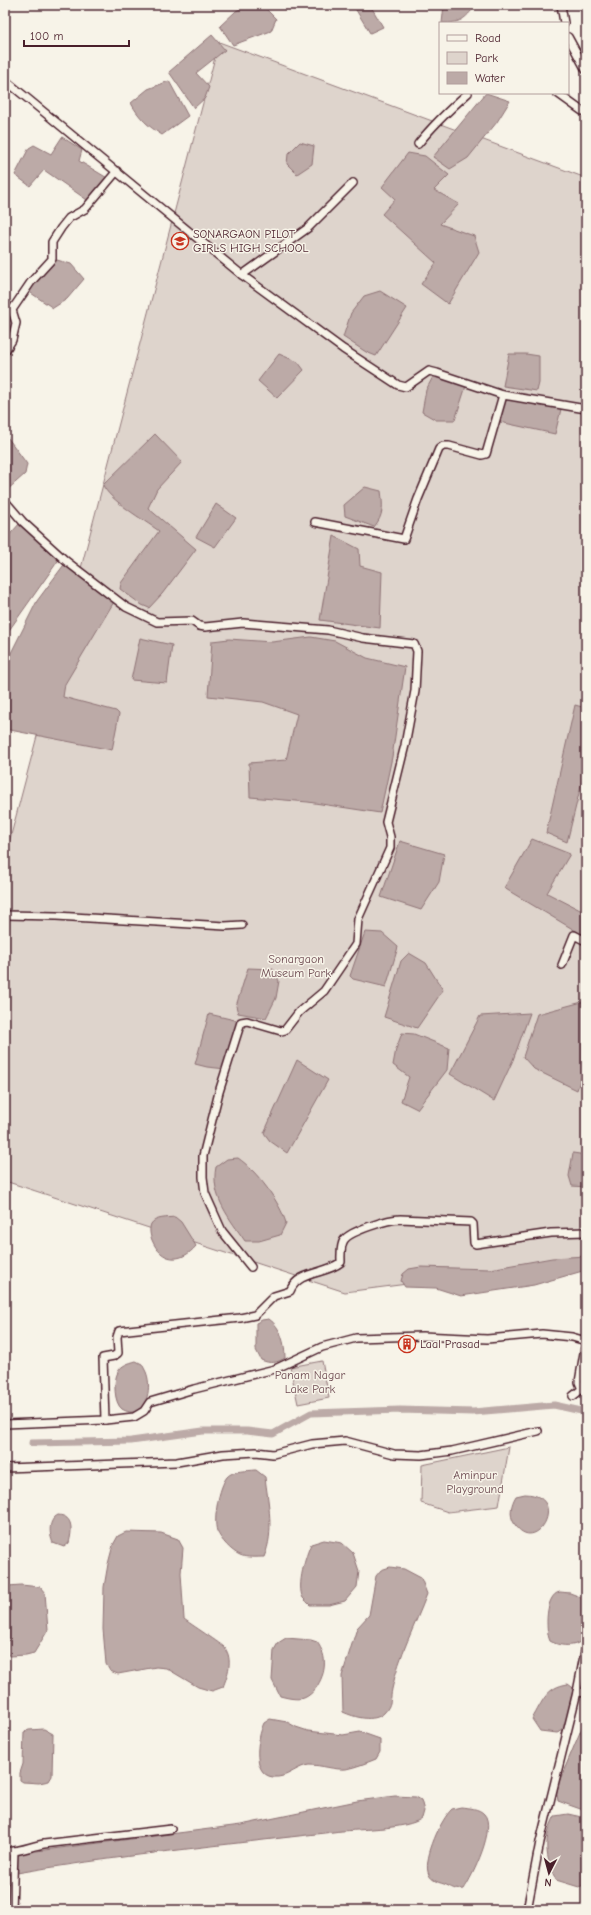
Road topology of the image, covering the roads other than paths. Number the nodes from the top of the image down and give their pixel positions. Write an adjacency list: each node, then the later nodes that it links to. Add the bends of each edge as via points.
1 (560, 5): 2 (street)
2 (564, 22)
3 (569, 39): 4 (street)
4 (586, 70)
5 (5, 80): 10 (street)
6 (467, 94): 9 (street, via 440,117)
7 (558, 94): 8 (street, via 582,111)
8 (586, 111)
9 (418, 144)
10 (117, 171): 12 (street); 13 (street, via 85,209 69,218 52,242 52,258 31,282 12,310 16,323 12,340)
11 (353, 183): 12 (street, via 308,228)
12 (242, 275): 14 (street, via 343,349 398,385 406,387 429,372 437,372)
13 (5, 351)
14 (503, 395): 15 (street); 17 (street, via 486,454 449,446 439,449 404,539)
15 (586, 410)
16 (5, 501): 23 (street, via 23,522 66,561 126,607 157,622 192,621 205,627 243,623 328,630 363,638 414,644 417,651 414,691 405,745 386,822 390,848 358,919 356,944 324,991 299,1012 285,1030 247,1020 241,1022 219,1092 203,1156 205,1193 222,1231)
17 (315, 522)
18 (5, 915): 19 (street)
19 (242, 925)
20 (586, 941): 21 (street, via 574,935)
21 (562, 965)
22 (586, 1232): 27 (street, via 551,1233 476,1244 471,1222 392,1219 352,1233 342,1244 341,1262 335,1267 309,1274 296,1281 290,1291 274,1296 255,1314 235,1319 118,1331 118,1353 103,1358)
23 (251, 1267)
24 (586, 1341): 25 (street, via 579,1382); 27 (street, via 542,1334 487,1339 422,1336 356,1338 322,1347 275,1369 150,1402 144,1411 134,1417)
25 (584, 1389): 26 (street)
26 (573, 1396)
27 (105, 1420): 28 (street)
28 (5, 1424)
29 (538, 1431): 30 (street, via 452,1451 421,1455 394,1454 345,1441 312,1444 273,1454 223,1454 177,1462)
30 (5, 1468)
31 (586, 1646): 32 (street)
32 (577, 1692): 33 (street); 38 (street, via 540,1842)
33 (586, 1694)
34 (170, 1829): 36 (street, via 44,1844)
35 (5, 1851): 36 (street)
36 (14, 1852): 37 (street)
37 (12, 1910)
38 (527, 1910)

